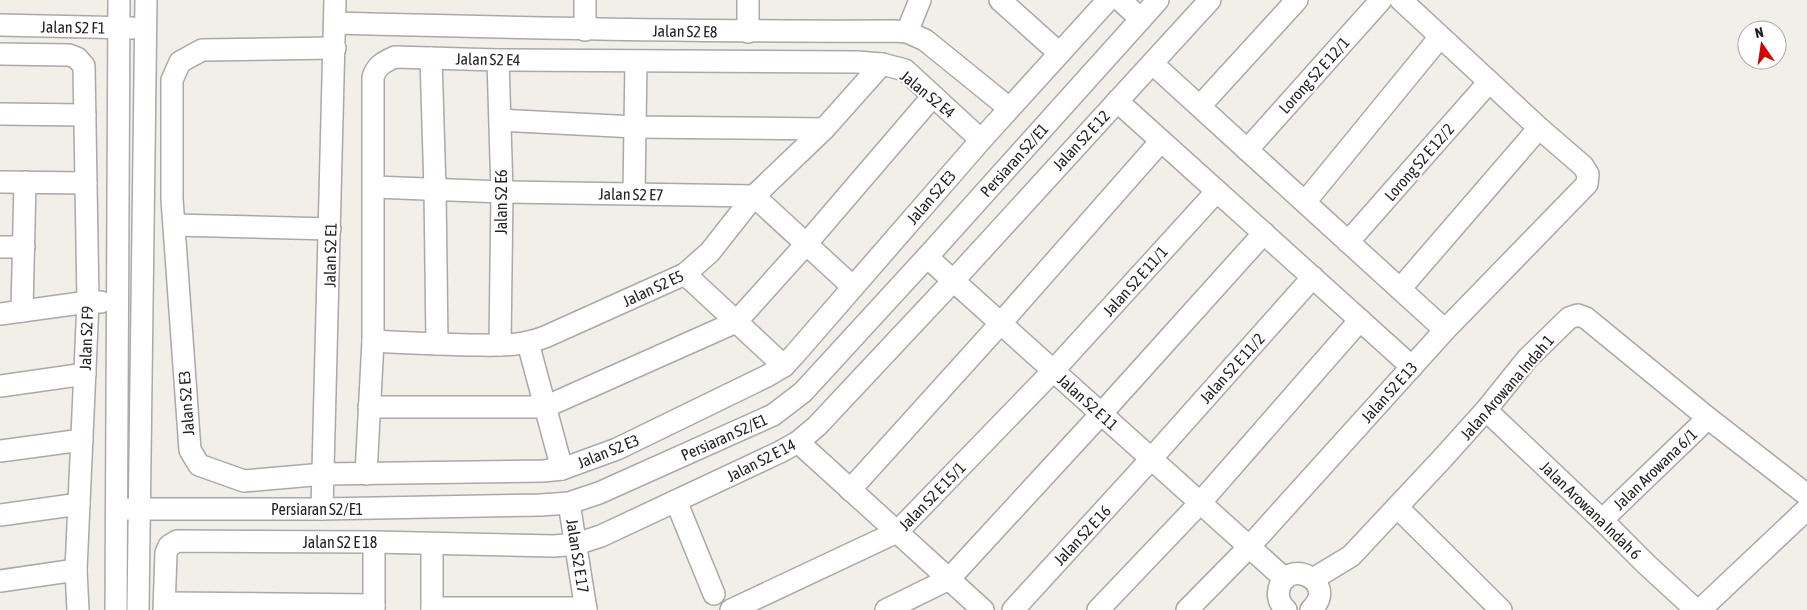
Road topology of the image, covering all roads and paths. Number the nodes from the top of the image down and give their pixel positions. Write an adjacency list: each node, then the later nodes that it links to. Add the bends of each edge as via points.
1 (119, 0): 18 (street)
2 (146, 0): 19 (street)
3 (335, 0): 16 (street, Jalan S2 E1)
4 (586, 0): 20 (street)
5 (748, 0): 21 (street)
6 (920, 0): 22 (street)
7 (1000, 0): 25 (street)
8 (1108, 0): 25 (street, Jalan S2 E3)
9 (1120, 0): 15 (street)
10 (1158, 0): 15 (street, Persiaran S2/E1)
11 (1210, 0): 31 (street, Jalan S2 E 12)
12 (1297, 0): 35 (street)
13 (1381, 0): 45 (street, Lorong S2 E 12/1)
14 (1400, 0): 23 (street)
15 (1141, 19): 65 (street, Persiaran S2/E1)
16 (335, 23): 20 (street, Jalan S2 E8); 24 (street, Jalan S2 E1)
17 (0, 25): 18 (street, Jalan S2 F1)
18 (119, 28): 19 (street, Jalan S2 F1); 72 (street)
19 (145, 28): 56 (street)
20 (585, 30): 21 (street, Jalan S2 E8)
21 (748, 32): 22 (street, Jalan S2 E8)
22 (907, 32): 36 (street, Jalan S2 E8, via 925,40)
23 (1440, 38): 32 (street); 57 (street)
24 (335, 48): 55 (street, Jalan S2 E3, via 202,50 180,62 172,80); 59 (street, Jalan S2 E1)
25 (1059, 53): 36 (street, Jalan S2 E3)
26 (0, 54): 38 (street, Jalan S2 F9, via 69,55 77,58 84,66)
27 (431, 58): 28 (street, Jalan S2 E4); 49 (street, Jalan S2 E4, via 395,57 376,69 373,77); 50 (street)
28 (498, 60): 29 (street, Jalan S2 E4); 39 (street, Jalan S2 E6)
29 (636, 61): 30 (street, Jalan S2 E4); 40 (street)
30 (882, 64): 33 (street, Jalan S2 E4, via 905,70); 42 (street, Jalan S2 E5)
31 (1153, 64): 34 (street, Jalan S2 E 12); 35 (street)
32 (1490, 82): 41 (street); 61 (street, Lorong S2 E 12/2)
33 (933, 96): 43 (street, Jalan S2 E4); 62 (street)
34 (1117, 101): 44 (street); 68 (street, Jalan S2 E 12)
35 (1200, 106): 45 (street)
36 (1009, 108): 43 (street, Jalan S2 E3)
37 (0, 114): 38 (street)
38 (84, 115): 48 (street, Jalan S2 F9)
39 (500, 120): 40 (street); 52 (street, Jalan S2 E6)
40 (635, 127): 42 (street); 53 (street)
41 (1539, 128): 70 (street); 78 (street, Jalan S2 E 13, via 1584,166 1588,174 1587,184)
42 (824, 129): 54 (street, Jalan S2 E5)
43 (981, 140): 69 (street, Jalan S2 E3)
44 (1161, 140): 51 (street); 77 (street)
45 (1247, 150): 57 (street)
46 (0, 182): 47 (street)
47 (25, 182): 48 (street); 64 (street)
48 (86, 183): 71 (street, Jalan S2 F9)
49 (374, 187): 50 (street, Jalan S2 E7); 79 (street, Jalan S2 E4)
50 (435, 190): 52 (street, Jalan S2 E7); 81 (street)
51 (1217, 191): 60 (street); 85 (street, Jalan S2 E 11/1)
52 (502, 192): 53 (street, Jalan S2 E7); 82 (street, Jalan S2 E6)
53 (634, 193): 54 (street, Jalan S2 E7)
54 (754, 196): 62 (street); 66 (street, Jalan S2 E5, via 710,252)
55 (172, 199): 56 (street); 58 (street, Jalan S2 E3)
56 (143, 200): 107 (street)
57 (1305, 202): 61 (street)
58 (174, 225): 59 (street); 98 (street, Jalan S2 E3, via 190,450 199,465 244,482)
59 (330, 230): 98 (street, Jalan S2 E1)
60 (1264, 234): 67 (street); 91 (street)
61 (1348, 242): 70 (street)
62 (807, 244): 69 (street); 76 (street)
63 (0, 247): 64 (street)
64 (24, 247): 73 (street)
65 (927, 257): 68 (street, Jalan S2 E 11); 103 (street, Persiaran S2/E1, via 803,392 773,415 600,493)
66 (685, 274): 76 (street); 80 (street, Jalan S2 E5)
67 (1313, 277): 75 (street); 96 (street, Jalan S2 E 11/2)
68 (953, 281): 77 (street, Jalan S2 E 11); 94 (street, Jalan S2 E 14, via 817,426)
69 (853, 287): 83 (street, Jalan S2 E3)
70 (1400, 289): 78 (street)
71 (88, 302): 72 (street); 73 (street); 86 (street, Jalan S2 F9)
72 (118, 302): 108 (street)
73 (22, 311): 74 (street)
74 (0, 314)
75 (1360, 320): 84 (street); 104 (street)
76 (736, 322): 83 (street); 89 (street)
77 (1000, 324): 85 (street, Jalan S2 E 11); 100 (street)
78 (1445, 330): 84 (street, Jalan S2 E 13)
79 (373, 341): 81 (street, Jalan S2 E5); 88 (street, Jalan S2 E4)
80 (528, 343): 82 (street, Jalan S2 E5); 89 (street)
81 (437, 344): 82 (street, Jalan S2 E5)
82 (500, 345)
83 (784, 366): 97 (street, Jalan S2 E3, via 617,449)
84 (1412, 367): 117 (street, Jalan S2 E 13)
85 (1053, 371): 91 (street, Jalan S2 E 11); 113 (street, Jalan S2 E 15/1)
86 (85, 374): 87 (street); 93 (street, Jalan S2 F9)
87 (0, 386)
88 (369, 407): 89 (street); 99 (street, Jalan S2 E4)
89 (545, 407): 97 (street)
90 (1486, 410): 92 (street, Jalan Arowana Indah 1, via 1527,359 1569,318 1578,315 1586,318); 106 (street, Jalan Arowana Indah 1); 112 (street, Jalan Arowana Indah 6)
91 (1102, 414): 96 (street, Jalan S2 E 11); 119 (street)
92 (1708, 418): 101 (street, Jalan Arowana Indah 1); 112 (street, Jalan Arowana 6/1)
93 (82, 440): 95 (street); 105 (street, Jalan S2 F9)
94 (798, 442): 100 (street); 102 (street, Jalan S2 E 14)
95 (0, 452)
96 (1151, 459): 104 (street, Jalan S2 E 11); 135 (street, Jalan S2 E 16)
97 (562, 469): 99 (street, Jalan S2 E3)
98 (324, 474): 99 (street, Jalan S2 E3); 109 (street, Jalan S2 E1)
99 (366, 474)
100 (850, 490): 113 (street)
101 (1807, 495)
102 (676, 501): 116 (street, Jalan S2 E 14, via 601,536); 123 (street)
103 (569, 503): 109 (street, Persiaran S2/E1); 116 (street, Jalan S2 E 17)
104 (1200, 503): 117 (street, Jalan S2 E 11); 136 (street)
105 (79, 504): 111 (street); 118 (street, Jalan S2 F9)
106 (1397, 507): 121 (street, Jalan Arowana Indah 1, via 1351,556); 140 (street)
107 (139, 508): 108 (street, Persiaran S2/E1); 109 (street, Persiaran S2/E1); 131 (street)
108 (117, 509): 130 (street)
109 (322, 509)
110 (1807, 509): 142 (street)
111 (0, 515)
112 (1602, 520): 141 (street, Jalan Arowana Indah 6)
113 (897, 532): 119 (street); 124 (street, Jalan S2 E 15/1)
114 (374, 542): 115 (street, Jalan S2 E 18); 125 (street, Jalan S2 E 18, via 177,541 166,553); 126 (street)
115 (432, 544): 116 (street, Jalan S2 E 18); 127 (street)
116 (576, 544): 128 (street, Jalan S2 E 17)
117 (1249, 547): 120 (street, Jalan S2 E 11); 137 (street, Jalan S2 E 13)
118 (76, 570): 122 (street); 129 (street, Jalan S2 F9)
119 (949, 579): 133 (street); 134 (street)
120 (1285, 579): 121 (street, via 1301,573); 138 (street, via 1278,593)
121 (1313, 579): 139 (street, via 1319,598)
122 (0, 581)
123 (714, 594)
124 (765, 603): 132 (street, Jalan S2 E 15/1)
125 (165, 607): 126 (street)
126 (374, 608)
127 (432, 609): 128 (street)
128 (586, 609)
129 (78, 610)
130 (116, 610)
131 (138, 610)
132 (731, 610)
133 (886, 610)
134 (983, 610)
135 (1013, 610)
136 (1098, 610)
137 (1187, 610)
138 (1286, 610)
139 (1312, 610)
140 (1500, 610)
141 (1696, 610)
142 (1700, 610)

